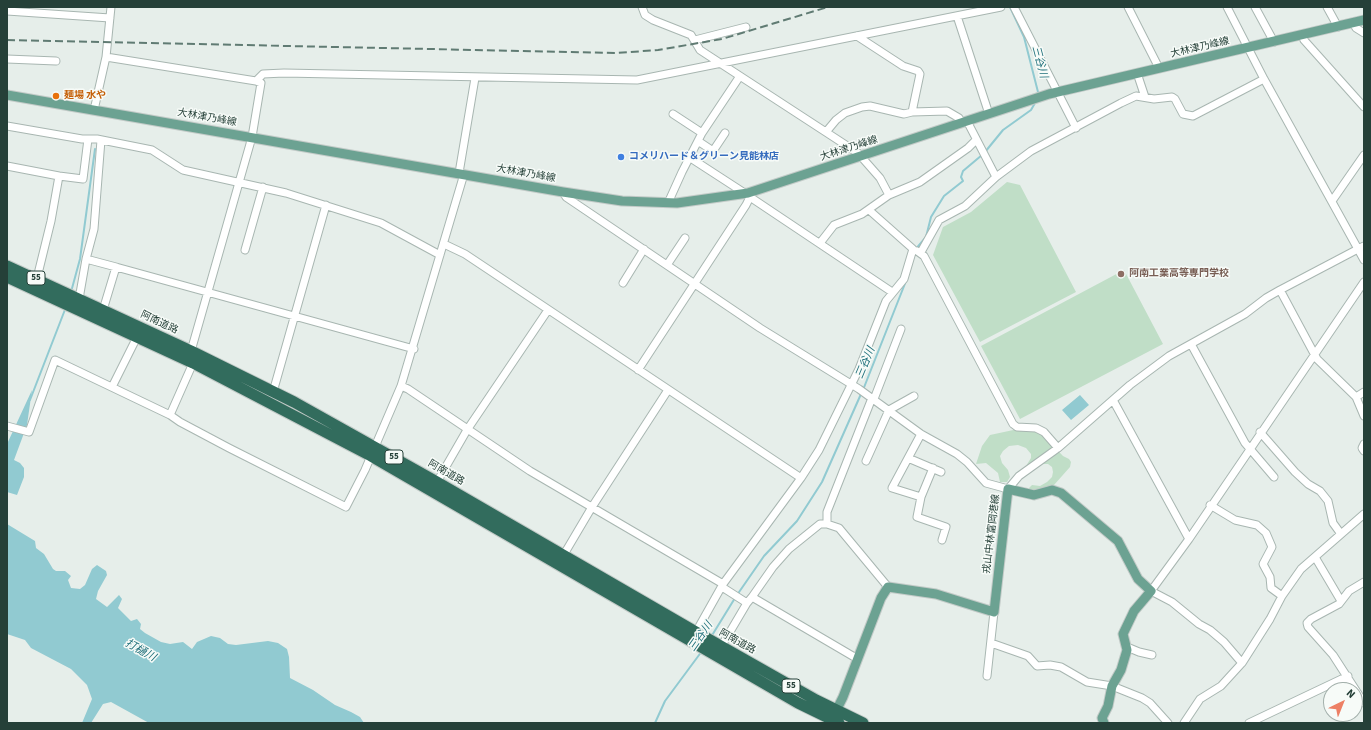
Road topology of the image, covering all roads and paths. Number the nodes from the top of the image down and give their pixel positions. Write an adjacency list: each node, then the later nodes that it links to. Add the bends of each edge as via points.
1 (111, 7): 11 (street)
2 (642, 7): 19 (street, via 652,20 692,35)
3 (1001, 7): 10 (street)
4 (1014, 7): 32 (street)
5 (1128, 7): 26 (street)
6 (1227, 7): 21 (street)
7 (1256, 7): 20 (street)
8 (1328, 7): 15 (street)
9 (7, 11): 11 (street)
10 (957, 16): 18 (street); 39 (street)
11 (110, 18): 22 (street)
12 (1364, 20): 13 (main road, 大林津乃峰線)
13 (1353, 23): 15 (main road, 大林津乃峰線); 16 (street)
14 (746, 27): 19 (street)
15 (1338, 27): 17 (main road, 大林津乃峰線)
16 (1364, 33)
17 (1302, 35): 20 (main road, 大林津乃峰線); 35 (street)
18 (857, 36): 25 (street); 37 (street, via 903,66 918,71 920,74)
19 (695, 40): 25 (street, via 700,50)
20 (1274, 42): 21 (main road, 大林津乃峰線)
21 (1249, 48): 26 (main road, 大林津乃峰線); 30 (street)
22 (106, 57): 31 (street); 36 (street)
23 (7, 58): 24 (street)
24 (56, 61)
25 (721, 64): 28 (street); 29 (street, via 637,80)
26 (1159, 68): 27 (main road, 大林津乃峰線)
27 (1137, 73): 32 (main road, 大林津乃峰線); 34 (street)
28 (740, 76): 43 (street); 44 (street)
29 (475, 78): 31 (street, via 263,74); 55 (street)
30 (1264, 79): 34 (street, via 1193,116 1183,114 1172,98); 63 (street)
31 (256, 81): 46 (street, via 261,83)
32 (1057, 92): 39 (main road, 大林津乃峰線); 42 (street)
33 (7, 95): 36 (main road, 大林津乃峰線)
34 (1145, 97): 42 (street, via 1136,96)
35 (1364, 107)
36 (94, 110): 46 (main road, 大林津乃峰線)
37 (912, 112): 40 (street, via 947,111); 43 (street, via 904,114 870,106 862,107 845,113)
38 (673, 114): 44 (street)
39 (989, 114): 40 (main road, 大林津乃峰線)
40 (964, 122): 49 (street); 53 (main road, 大林津乃峰線)
41 (7, 126): 47 (street)
42 (1076, 128): 57 (street, via 1031,152)
43 (826, 132): 53 (street)
44 (702, 133): 50 (street)
45 (725, 133): 50 (street, via 713,150)
46 (252, 137): 55 (main road, 大林津乃峰線); 58 (street)
47 (88, 139): 48 (street); 56 (street, via 83,179)
48 (101, 140): 58 (street, via 152,150 183,170); 75 (street, via 94,228)
49 (976, 140): 57 (street); 62 (street, via 920,182)
50 (698, 141): 52 (street)
51 (1364, 155): 63 (street)
52 (689, 157): 61 (street); 64 (street)
53 (861, 157): 61 (main road, 大林津乃峰線); 62 (street, via 880,178)
54 (7, 166): 56 (street)
55 (462, 174): 60 (main road, 大林津乃峰線); 69 (street)
56 (59, 176): 81 (street)
57 (996, 177): 73 (street, via 966,206 939,220)
58 (240, 182): 59 (street); 86 (street)
59 (263, 187): 65 (street); 71 (street)
60 (563, 192): 64 (main road, 大林津乃峰線, via 622,201); 72 (street, via 566,197)
61 (748, 195): 64 (main road, 大林津乃峰線); 68 (street); 84 (street)
62 (889, 195): 66 (street)
63 (1332, 201): 70 (street)
64 (668, 203)
65 (326, 205): 74 (street, via 381,223); 92 (street)
66 (869, 210): 68 (street, via 834,226); 73 (street)
67 (685, 238): 77 (street)
68 (820, 243): 87 (street)
69 (444, 244): 74 (street); 91 (street, via 465,254)
70 (1361, 247): 76 (street); 85 (street)
71 (245, 250)
72 (644, 250): 77 (street); 83 (street)
73 (916, 250): 87 (street, via 904,279); 119 (street, via 1013,424 1044,432)
74 (440, 255): 96 (street)
75 (86, 259): 79 (street); 89 (street)
76 (1364, 260)
77 (667, 265): 84 (street)
78 (7, 266): 81 (highway, 阿南道路 / 55)
79 (116, 267): 86 (street); 90 (street)
80 (7, 277): 88 (highway, 阿南道路 / 55)
81 (37, 278): 88 (highway, 阿南道路 / 55)
82 (1364, 282): 98 (street)
83 (623, 283)
84 (695, 283): 100 (street); 101 (street, via 799,353)
85 (1280, 290): 95 (street, via 1245,314); 98 (street)
86 (208, 292): 92 (street); 97 (street)
87 (892, 292): 101 (street)
88 (63, 297): 89 (highway, 阿南道路 / 55)
89 (77, 301): 90 (highway, 阿南道路 / 55); 94 (highway, 阿南道路 / 55)
90 (103, 310): 97 (highway, 阿南道路 / 55)
91 (548, 310): 100 (street); 115 (street)
92 (294, 316): 96 (street); 105 (street)
93 (901, 329): 108 (street)
94 (137, 336): 99 (highway, 阿南道路 / 55); 103 (street)
95 (1191, 344): 110 (street, via 1169,356); 120 (street)
96 (414, 349): 102 (street)
97 (191, 351): 99 (street); 105 (highway, 阿南道路 / 55)
98 (1315, 354): 109 (street); 116 (street)
99 (194, 363): 112 (street); 121 (highway, 阿南道路 / 55)
100 (638, 370): 104 (street)
101 (851, 384): 108 (street); 128 (street, via 819,450)
102 (401, 386): 115 (street); 121 (street)
103 (112, 387): 112 (street); 114 (street, via 55,360 29,432)
104 (668, 390): 128 (street); 133 (street)
105 (273, 392): 121 (highway, 阿南道路 / 55)
106 (1364, 392): 109 (street)
107 (914, 396): 111 (street)
108 (871, 397): 111 (street); 135 (street, via 835,497 827,512)
109 (1356, 397): 113 (street)
110 (1113, 400): 119 (street); 137 (street)
111 (889, 410): 117 (street); 124 (street)
112 (170, 414): 121 (street, via 208,437 346,507)
113 (1364, 416)
114 (9, 427)
115 (468, 430): 129 (street); 133 (street, via 530,471)
116 (1260, 432): 120 (street); 136 (street, via 1295,472 1320,491 1328,501 1333,523)
117 (921, 434): 123 (street); 130 (street, via 962,458 986,484)
118 (1364, 444): 122 (street)
119 (1058, 448): 130 (street, via 1019,476)
120 (1249, 448): 127 (street); 132 (street)
121 (373, 451): 129 (highway, 阿南道路 / 55); 149 (highway, 阿南道路 / 55)
122 (1364, 451)
123 (908, 458): 125 (street); 131 (street, via 892,488)
124 (866, 462)
125 (933, 468): 126 (street); 131 (street)
126 (941, 472)
127 (1274, 477)
128 (801, 478): 142 (street)
129 (437, 482): 139 (highway, 阿南道路 / 55)
130 (1008, 488): 144 (main road, 戎山中林富岡港線, via 1034,495 1052,490 1061,493 1120,543 1138,579); 148 (main road, 戎山中林富岡港線)
131 (921, 497): 138 (street, via 917,517 946,527)
132 (1210, 505): 137 (street); 145 (street, via 1235,520 1257,526 1266,533 1272,547 1263,564 1270,577 1271,588)
133 (592, 507): 139 (street); 142 (street)
134 (1364, 514): 136 (street)
135 (827, 524): 143 (street, via 839,528); 146 (street, via 820,524 789,549)
136 (1341, 534): 140 (street)
137 (1189, 539): 144 (street)
138 (942, 540)
139 (563, 556): 149 (highway, 阿南道路 / 55)
140 (1315, 557): 145 (street, via 1301,568); 147 (street)
141 (1364, 582): 147 (street, via 1349,591)
142 (724, 587): 146 (street); 149 (street)
143 (888, 587): 148 (main road, via 936,594); 154 (main road)
144 (1151, 591): 151 (main road, via 1134,611 1123,634); 155 (street, via 1172,602 1210,630)
145 (1282, 596): 155 (street)
146 (747, 600): 152 (street); 154 (street)
147 (1341, 601): 157 (street, via 1307,623)
148 (994, 612): 150 (street)
149 (698, 637): 152 (highway, 阿南道路 / 55)
150 (991, 643): 156 (street); 158 (street, via 1028,656 1037,666 1061,667 1087,682)
151 (1127, 647): 153 (street); 158 (main road, via 1121,670)
152 (718, 648): 160 (highway, 阿南道路 / 55, via 798,703)
153 (1152, 655)
154 (856, 658): 160 (main road)
155 (1242, 663): 164 (street, via 1221,686 1200,699)
156 (987, 676)
157 (1348, 676): 159 (street); 165 (street)
158 (1112, 686): 162 (main road, via 1108,706 1102,718); 163 (street, via 1150,703)
159 (1364, 703)
160 (834, 719): 161 (highway, 阿南道路 / 55)
161 (863, 723)
162 (1104, 723)
163 (1168, 723)
164 (1184, 723)
165 (1249, 723)

